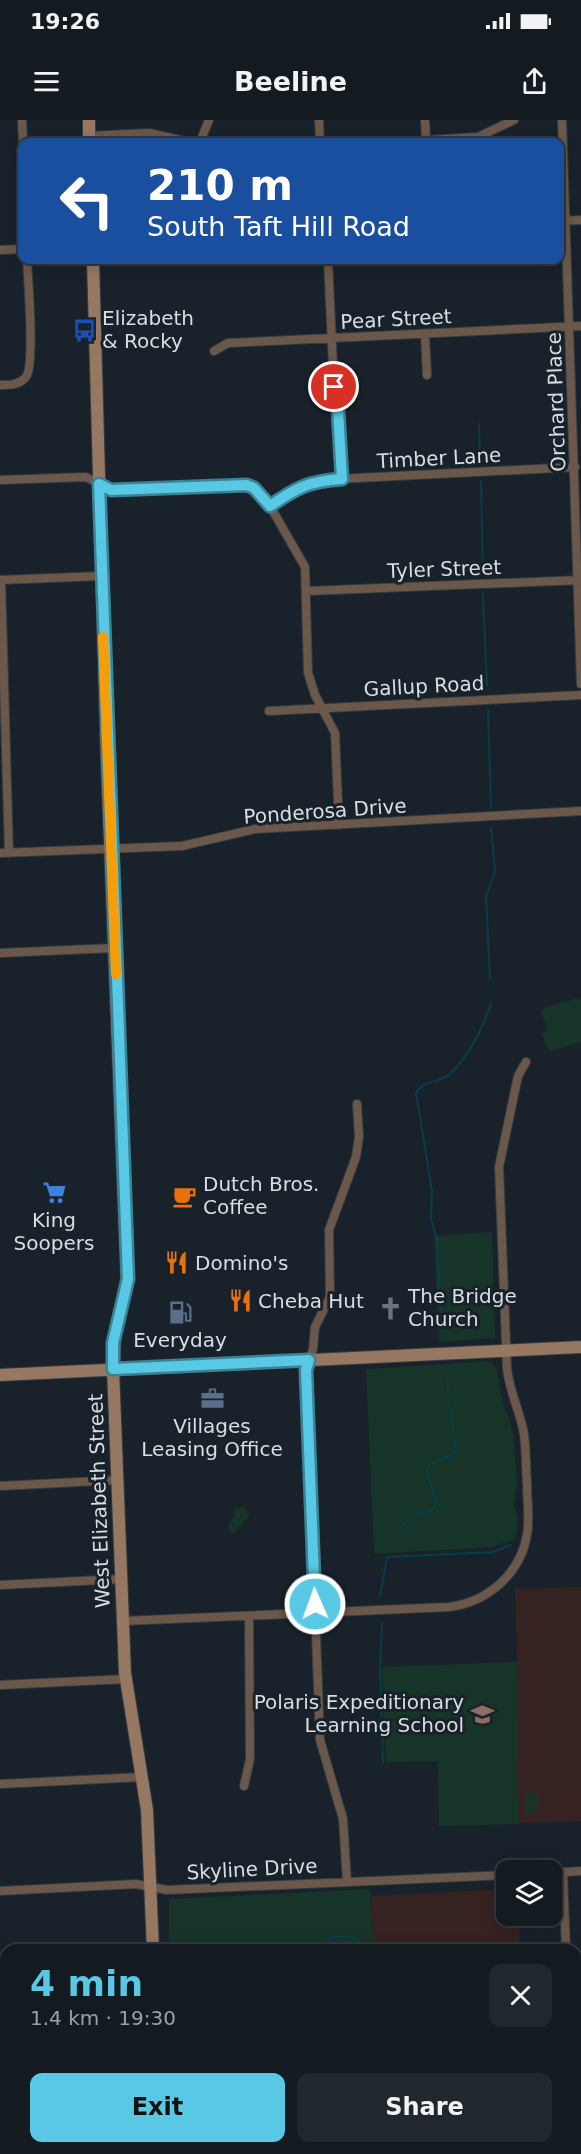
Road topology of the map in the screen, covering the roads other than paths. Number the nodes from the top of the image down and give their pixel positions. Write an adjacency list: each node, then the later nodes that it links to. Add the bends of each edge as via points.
1 (22, 120): 8 (street)
2 (88, 120): 9 (main road)
3 (209, 120): 12 (street)
4 (319, 120): 13 (street)
5 (426, 120): 14 (street)
6 (514, 120): 15 (street, via 478,137)
7 (562, 120): 16 (street, Orchard Place)
8 (23, 138)
9 (89, 138)
10 (99, 138): 11 (street, via 149,133)
11 (171, 138)
12 (202, 138)
13 (320, 138)
14 (426, 138)
15 (465, 138)
16 (562, 138)
17 (581, 220): 18 (street)
18 (564, 221)
19 (564, 248): 26 (street, Orchard Place)
20 (18, 249): 21 (street)
21 (0, 250)
22 (27, 264): 31 (street, via 31,365 22,381)
23 (93, 264): 35 (main road, West Elizabeth Street)
24 (328, 264): 28 (street)
25 (581, 326): 26 (street, Pear Street)
26 (570, 327): 27 (street, Pear Street); 32 (street, Orchard Place)
27 (425, 334): 28 (street, Pear Street); 30 (street)
28 (332, 339): 29 (street, Pear Street, via 228,344); 33 (street)
29 (214, 351)
30 (427, 375)
31 (0, 385)
32 (575, 467): 33 (street, Timber Lane); 39 (street, Orchard Place)
33 (342, 479): 36 (street, Timber Lane, via 304,484)
34 (0, 480): 35 (street, via 86,477)
35 (99, 484): 36 (street, via 111,490 247,485); 37 (main road, West Elizabeth Street)
36 (270, 506): 40 (street, via 302,557)
37 (101, 576): 38 (street); 47 (main road, West Elizabeth Street)
38 (0, 580): 48 (street)
39 (579, 580): 40 (street, Tyler Street); 41 (street, Orchard Place)
40 (308, 591): 43 (street, via 308,673)
41 (581, 684)
42 (581, 695): 43 (street, Gallup Road)
43 (323, 708): 44 (street, Gallup Road); 46 (street, via 336,741)
44 (268, 711)
45 (581, 811): 46 (street, Ponderosa Drive)
46 (339, 825): 47 (street, Ponderosa Drive, via 255,829 182,846)
47 (111, 848): 48 (street, Ponderosa Drive); 49 (main road, West Elizabeth Street)
48 (5, 853)
49 (114, 948): 50 (street); 56 (main road, West Elizabeth Street, via 128,1279 113,1343)
50 (0, 953)
51 (526, 1062): 54 (street, via 518,1076 499,1167)
52 (357, 1104): 55 (street, via 357,1157 331,1221 330,1297 315,1327)
53 (581, 1347): 54 (main road)
54 (506, 1351): 55 (main road); 62 (street, via 508,1384 524,1433 528,1521 525,1545 512,1571 490,1592 465,1605)
55 (309, 1360): 56 (main road); 62 (street, via 306,1370)
56 (113, 1369): 57 (main road); 58 (main road, West Elizabeth Street)
57 (0, 1375)
58 (118, 1480): 59 (street); 60 (main road, West Elizabeth Street)
59 (0, 1486)
60 (122, 1579): 61 (street); 64 (main road, West Elizabeth Street)
61 (0, 1586)
62 (315, 1613): 63 (street); 73 (street, via 320,1740 343,1819)
63 (249, 1616): 64 (street); 69 (street, via 250,1759)
64 (123, 1620): 65 (main road, West Elizabeth Street)
65 (126, 1679): 66 (street); 67 (main road, West Elizabeth Street)
66 (0, 1685)
67 (142, 1778): 68 (street); 74 (main road, West Elizabeth Street)
68 (0, 1784)
69 (244, 1786)
70 (563, 1872): 71 (street); 77 (street)
71 (581, 1872)
72 (496, 1875): 73 (street, Skyline Drive)
73 (347, 1882): 74 (street, Skyline Drive, via 168,1890)
74 (151, 1887): 75 (street, Skyline Drive, via 136,1884); 76 (main road, West Elizabeth Street)
75 (0, 1891)
76 (153, 1944)
77 (566, 1944)

